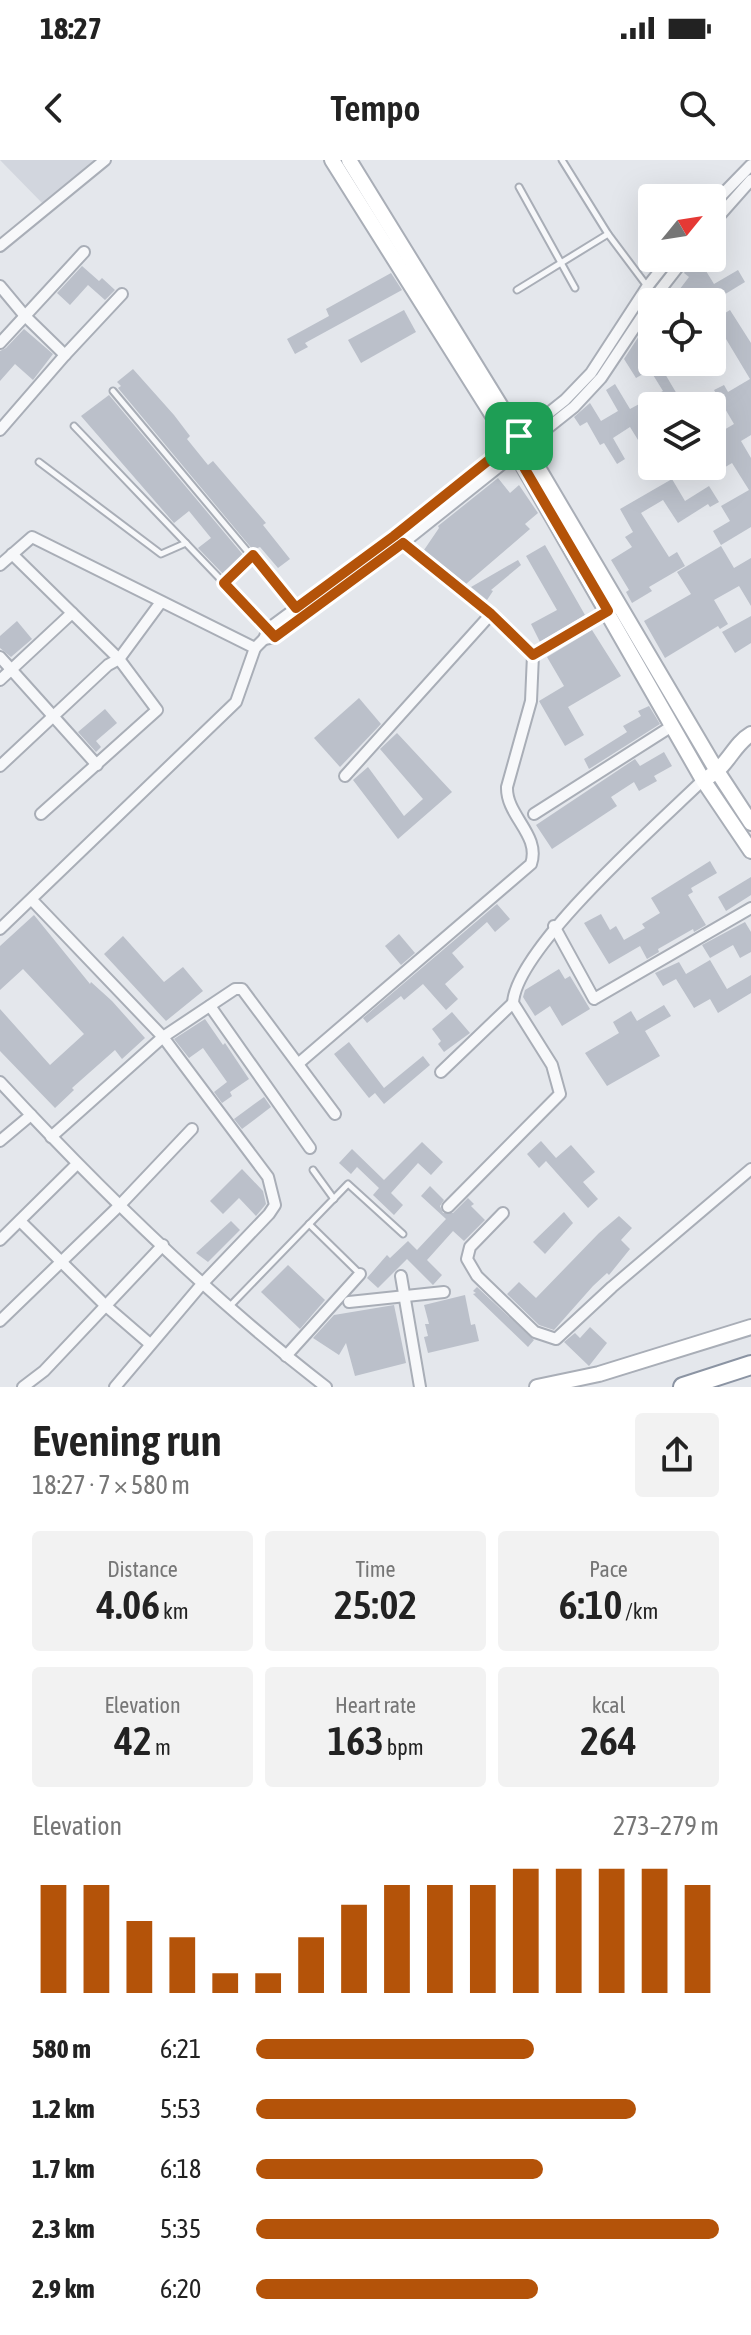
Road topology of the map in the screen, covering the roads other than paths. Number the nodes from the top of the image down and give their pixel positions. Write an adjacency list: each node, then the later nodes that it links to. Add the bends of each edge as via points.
1 (105, 160): 11 (street)
2 (332, 160): 28 (street)
3 (349, 160): 28 (street)
4 (562, 160): 10 (lane)
5 (751, 165): 8 (street)
6 (751, 180): 9 (street)
7 (519, 187): 13 (lane)
8 (726, 191)
9 (726, 208)
10 (608, 234): 13 (lane); 17 (lane)
11 (0, 246)
12 (84, 252): 22 (street)
13 (560, 263): 16 (lane); 19 (lane)
14 (671, 272): 18 (street)
15 (0, 286): 22 (street)
16 (575, 288)
17 (650, 288)
18 (654, 288)
19 (517, 290)
20 (122, 294): 24 (street)
21 (638, 309): 28 (street, via 591,373)
22 (25, 316): 23 (street); 24 (street)
23 (0, 343)
24 (65, 355): 27 (street)
25 (113, 391): 34 (lane)
26 (74, 426): 31 (lane)
27 (0, 430)
28 (517, 444): 30 (street); 32 (street); 39 (street); 56 (street)
29 (39, 462): 31 (lane, via 161,554)
30 (394, 536): 32 (street); 38 (street)
31 (186, 543): 36 (lane)
32 (403, 543): 41 (street); 42 (street)
33 (12, 554): 35 (street); 37 (street, via 32,537); 40 (street)
34 (253, 555): 36 (lane); 38 (lane)
35 (0, 565)
36 (224, 583): 42 (lane)
37 (161, 602): 43 (street); 46 (street)
38 (296, 608): 42 (street)
39 (608, 611): 44 (street); 50 (street)
40 (72, 613): 46 (street); 47 (street)
41 (491, 614): 44 (street); 57 (street)
42 (269, 635): 43 (street)
43 (255, 648): 63 (street, via 236,702)
44 (533, 655): 70 (street, via 531,701 506,797 532,844 531,864)
45 (0, 657): 47 (street)
46 (119, 659): 49 (street); 54 (street, via 157,710)
47 (12, 671): 48 (street); 49 (street)
48 (0, 680)
49 (53, 717): 54 (street); 55 (street)
50 (672, 726): 58 (street); 60 (street)
51 (751, 734): 53 (street)
52 (751, 750): 53 (street)
53 (734, 754): 56 (street)
54 (97, 765): 59 (street)
55 (0, 766)
56 (717, 771): 58 (street); 61 (street)
57 (345, 776)
58 (703, 780): 62 (street); 65 (street)
59 (41, 814)
60 (534, 814)
61 (751, 823)
62 (751, 851)
63 (32, 900): 66 (street); 69 (street)
64 (751, 908): 65 (street, via 594,999)
65 (554, 926): 67 (street, via 513,991)
66 (0, 929)
67 (513, 1003): 71 (street); 84 (street, via 552,1065 560,1094)
68 (210, 1006): 69 (street); 70 (street, via 242,989); 78 (street)
69 (163, 1037): 76 (street); 94 (street, via 268,1177 275,1205)
70 (299, 1063): 73 (street)
71 (441, 1072)
72 (0, 1082): 74 (street)
73 (335, 1114)
74 (31, 1115): 76 (street); 77 (street)
75 (192, 1129): 83 (street)
76 (51, 1137): 79 (street)
77 (0, 1141)
78 (310, 1148)
79 (77, 1164): 83 (street); 86 (street)
80 (751, 1169): 85 (street, via 556,1339 535,1332 477,1276 467,1259 470,1247)
81 (313, 1170): 82 (lane)
82 (334, 1199): 87 (lane); 88 (lane, via 348,1184)
83 (120, 1205): 90 (street); 91 (street)
84 (448, 1207)
85 (503, 1213)
86 (20, 1221): 89 (street); 91 (street)
87 (309, 1224): 92 (lane); 99 (lane)
88 (403, 1234)
89 (0, 1240)
90 (163, 1245): 94 (street); 98 (street)
91 (60, 1261): 98 (street); 100 (street)
92 (360, 1274): 103 (street)
93 (401, 1276): 96 (street)
94 (202, 1284): 99 (street); 102 (street)
95 (444, 1292): 96 (street)
96 (404, 1297): 97 (street); 108 (street)
97 (349, 1302)
98 (106, 1306): 102 (street); 105 (street)
99 (228, 1309): 103 (street)
100 (0, 1321)
101 (751, 1327): 109 (street, via 599,1374)
102 (150, 1344): 106 (street)
103 (286, 1356): 107 (street)
104 (751, 1365): 110 (highway)
105 (23, 1387)
106 (115, 1387)
107 (326, 1387)
108 (420, 1387)
109 (537, 1387)
110 (683, 1387)

